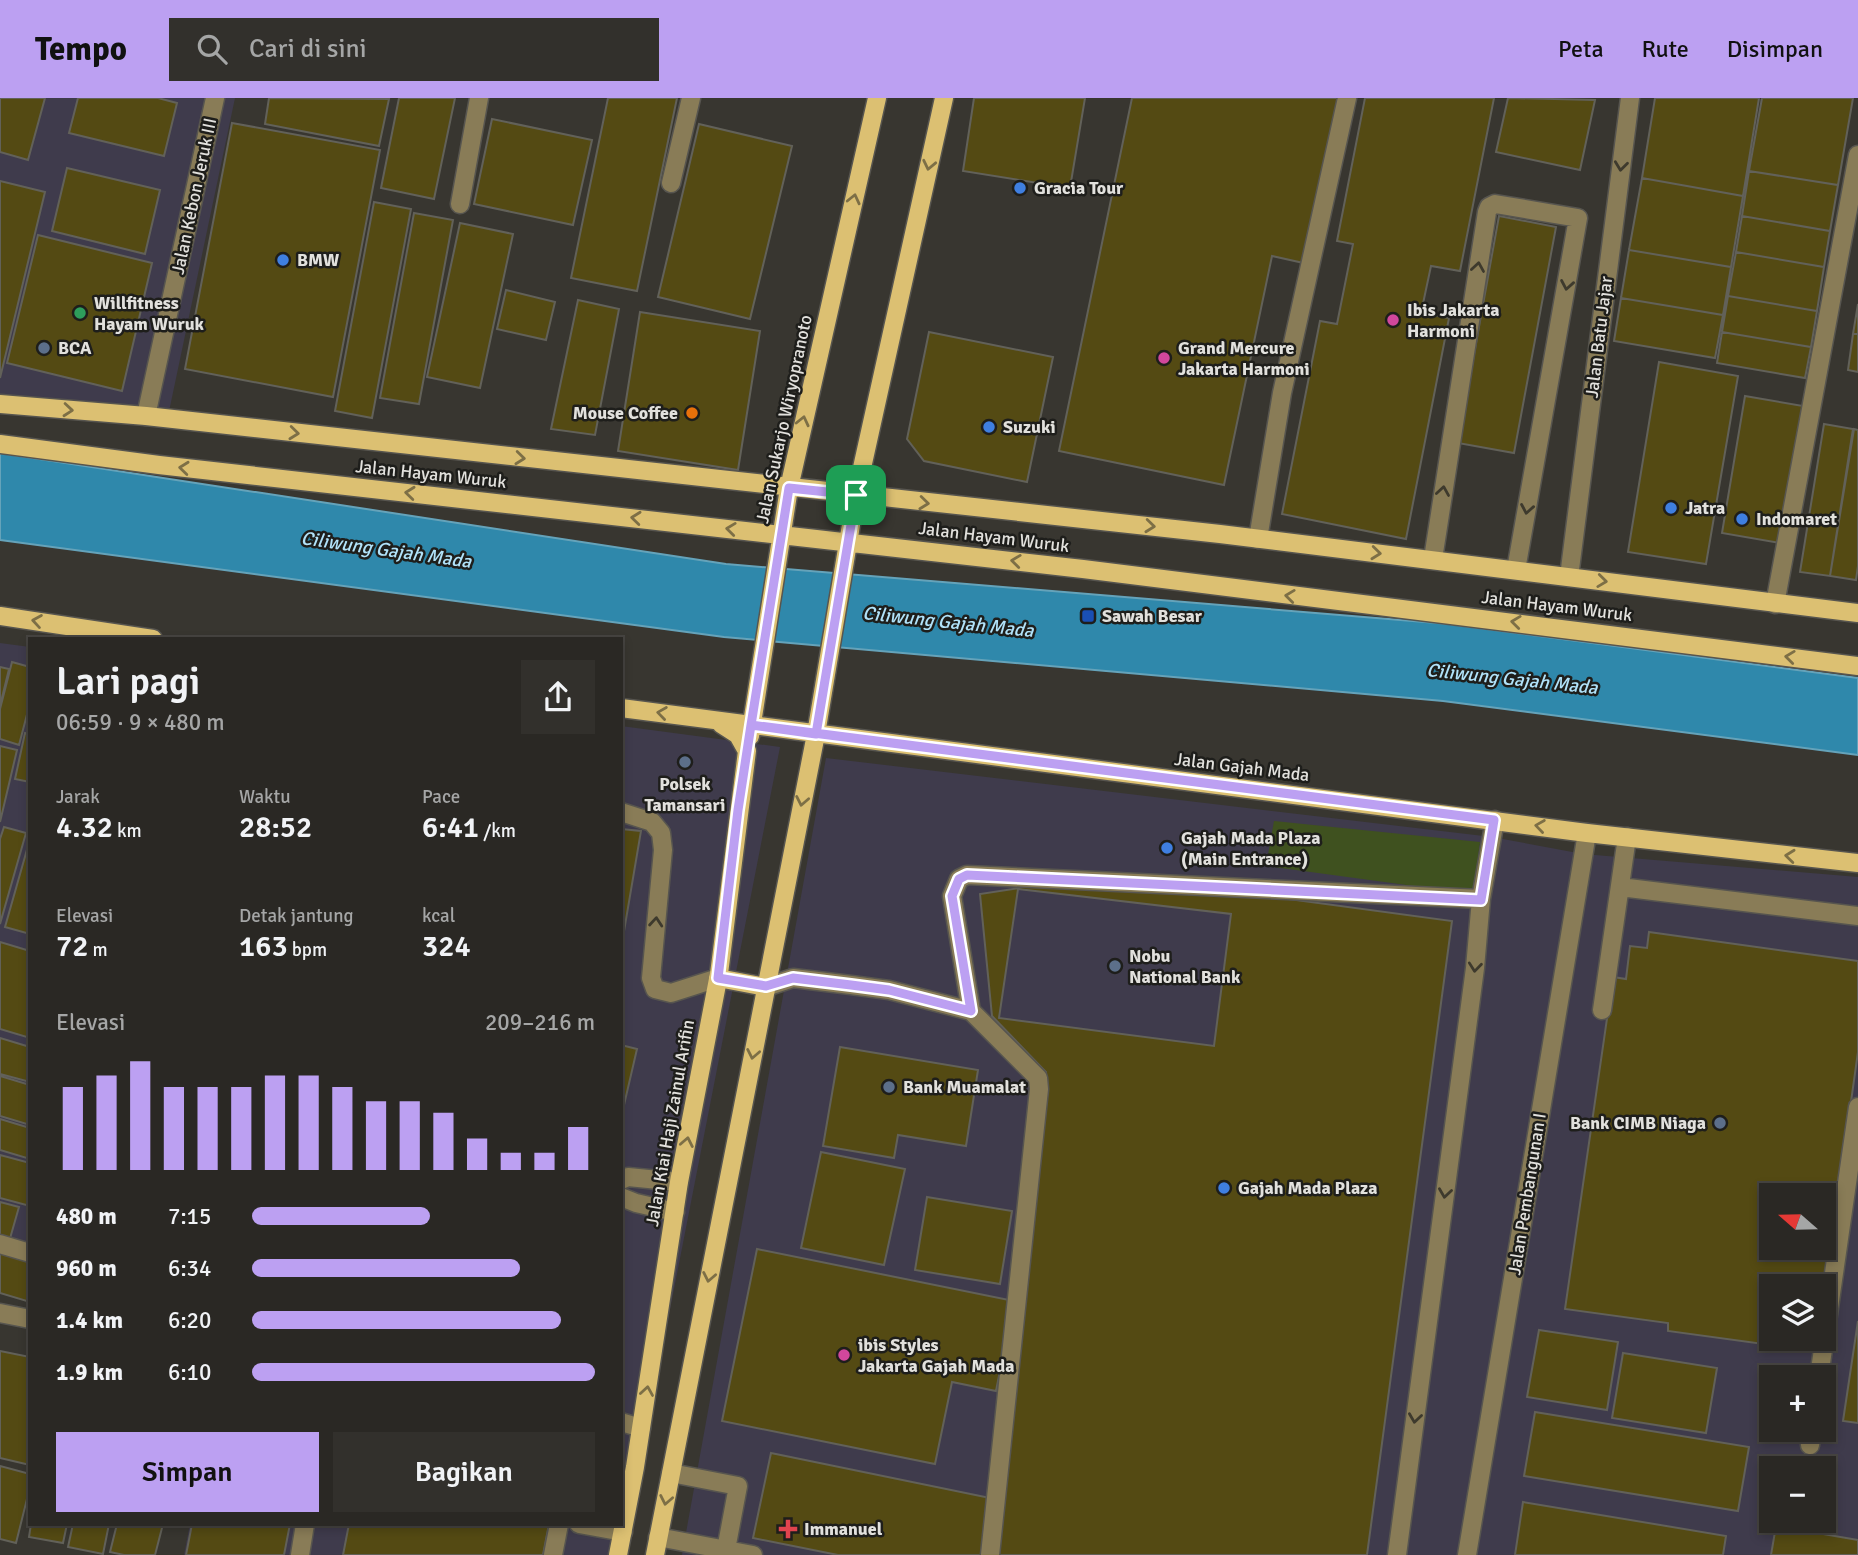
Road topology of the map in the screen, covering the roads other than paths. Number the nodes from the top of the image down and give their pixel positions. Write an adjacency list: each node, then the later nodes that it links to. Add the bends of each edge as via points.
1 (215, 98): 12 (street, Jalan Kebon Jeruk III)
2 (479, 98): 10 (street)
3 (691, 98): 9 (street)
4 (877, 98): 14 (main road, Jalan Sukarjo Wiryopranoto, one-way to 4)
5 (944, 98): 15 (main road, one-way to 15)
6 (1347, 98): 17 (street, via 1282,393)
7 (1630, 98): 21 (street, Jalan Batu Jajar, one-way to 21)
8 (1858, 155): 22 (street)
9 (671, 183)
10 (460, 204)
11 (0, 404): 12 (main road, Jalan Hayam Wuruk, one-way to 12)
12 (146, 416): 14 (main road, Jalan Hayam Wuruk, one-way to 14)
13 (0, 444): 16 (main road, Jalan Hayam Wuruk, one-way to 13)
14 (789, 488): 15 (main road, Jalan Hayam Wuruk); 16 (main road, Jalan Sukarjo Wiryopranoto)
15 (856, 495): 17 (main road, Jalan Hayam Wuruk, one-way to 17); 18 (main road)
16 (781, 535): 18 (main road, Jalan Hayam Wuruk); 29 (main road, Jalan Sukarjo Wiryopranoto)
17 (1258, 539): 19 (main road, Jalan Hayam Wuruk, one-way to 19)
18 (848, 543): 26 (main road, Jalan Hayam Wuruk, one-way to 18); 30 (main road)
19 (1433, 559): 20 (main road, Jalan Hayam Wuruk); 20 (street, one-way to 20, via 1487,212 1494,204 1578,218)
20 (1516, 570): 21 (main road, Jalan Hayam Wuruk)
21 (1569, 577): 22 (main road, Jalan Hayam Wuruk, one-way to 22)
22 (1775, 604): 23 (main road, Jalan Hayam Wuruk)
23 (1858, 613)
24 (0, 616): 25 (main road, one-way to 24)
25 (140, 637)
26 (1858, 666)
27 (623, 708): 28 (main road, Jalan Gajah Mada, one-way to 27)
28 (707, 719): 29 (main road, Jalan Gajah Mada); 31 (main road, via 732,730)
29 (751, 725): 30 (main road, Jalan Gajah Mada); 31 (main road, Jalan Sukarjo Wiryopranoto)
30 (816, 734): 33 (main road, Jalan Gajah Mada); 41 (main road, one-way to 41)
31 (747, 751): 40 (main road, Jalan Kiai Haji Zainul Arifin)
32 (623, 814): 40 (street, one-way to 32, via 671,993 655,989 651,978 662,833 652,822)
33 (1494, 820): 34 (main road, Jalan Gajah Mada, one-way to 33); 38 (street)
34 (1587, 833): 35 (main road, Jalan Gajah Mada); 70 (street, Jalan Pembangunan I)
35 (1628, 837): 36 (main road, Jalan Gajah Mada, one-way to 35); 37 (street)
36 (1858, 863)
37 (1620, 887): 39 (street); 42 (street)
38 (1481, 900): 43 (street, via 967,875 959,879 952,896); 69 (street, one-way to 69)
39 (1858, 916)
40 (718, 978): 41 (main road); 46 (main road, Jalan Kiai Haji Zainul Arifin, one-way to 40)
41 (766, 986): 43 (street, via 793,978 851,985); 57 (main road, one-way to 57)
42 (1602, 1010)
43 (971, 1011): 68 (street, via 1038,1078 1039,1089)
44 (1858, 1107): 53 (street)
45 (623, 1179): 46 (street)
46 (679, 1182): 48 (main road, Jalan Kiai Haji Zainul Arifin)
47 (623, 1198): 48 (street)
48 (675, 1212): 55 (main road, Jalan Kiai Haji Zainul Arifin, one-way to 48)
49 (0, 1244): 50 (street)
50 (28, 1252)
51 (0, 1313): 52 (street)
52 (28, 1320)
53 (1821, 1365)
54 (623, 1423): 55 (street)
55 (641, 1428): 56 (main road, Jalan Kiai Haji Zainul Arifin)
56 (628, 1465): 61 (main road, Jalan Kiai Haji Zainul Arifin)
57 (671, 1473): 62 (main road, one-way to 62); 63 (street, via 738,1486)
58 (305, 1526): 64 (street)
59 (559, 1526): 65 (street)
60 (590, 1526): 61 (street)
61 (623, 1532): 66 (main road, Jalan Kiai Haji Zainul Arifin)
62 (657, 1546): 63 (street)
63 (726, 1553): 67 (street)
64 (300, 1555)
65 (553, 1555)
66 (618, 1555)
67 (753, 1555)
68 (990, 1555)
69 (1397, 1555)
70 (1467, 1555)

